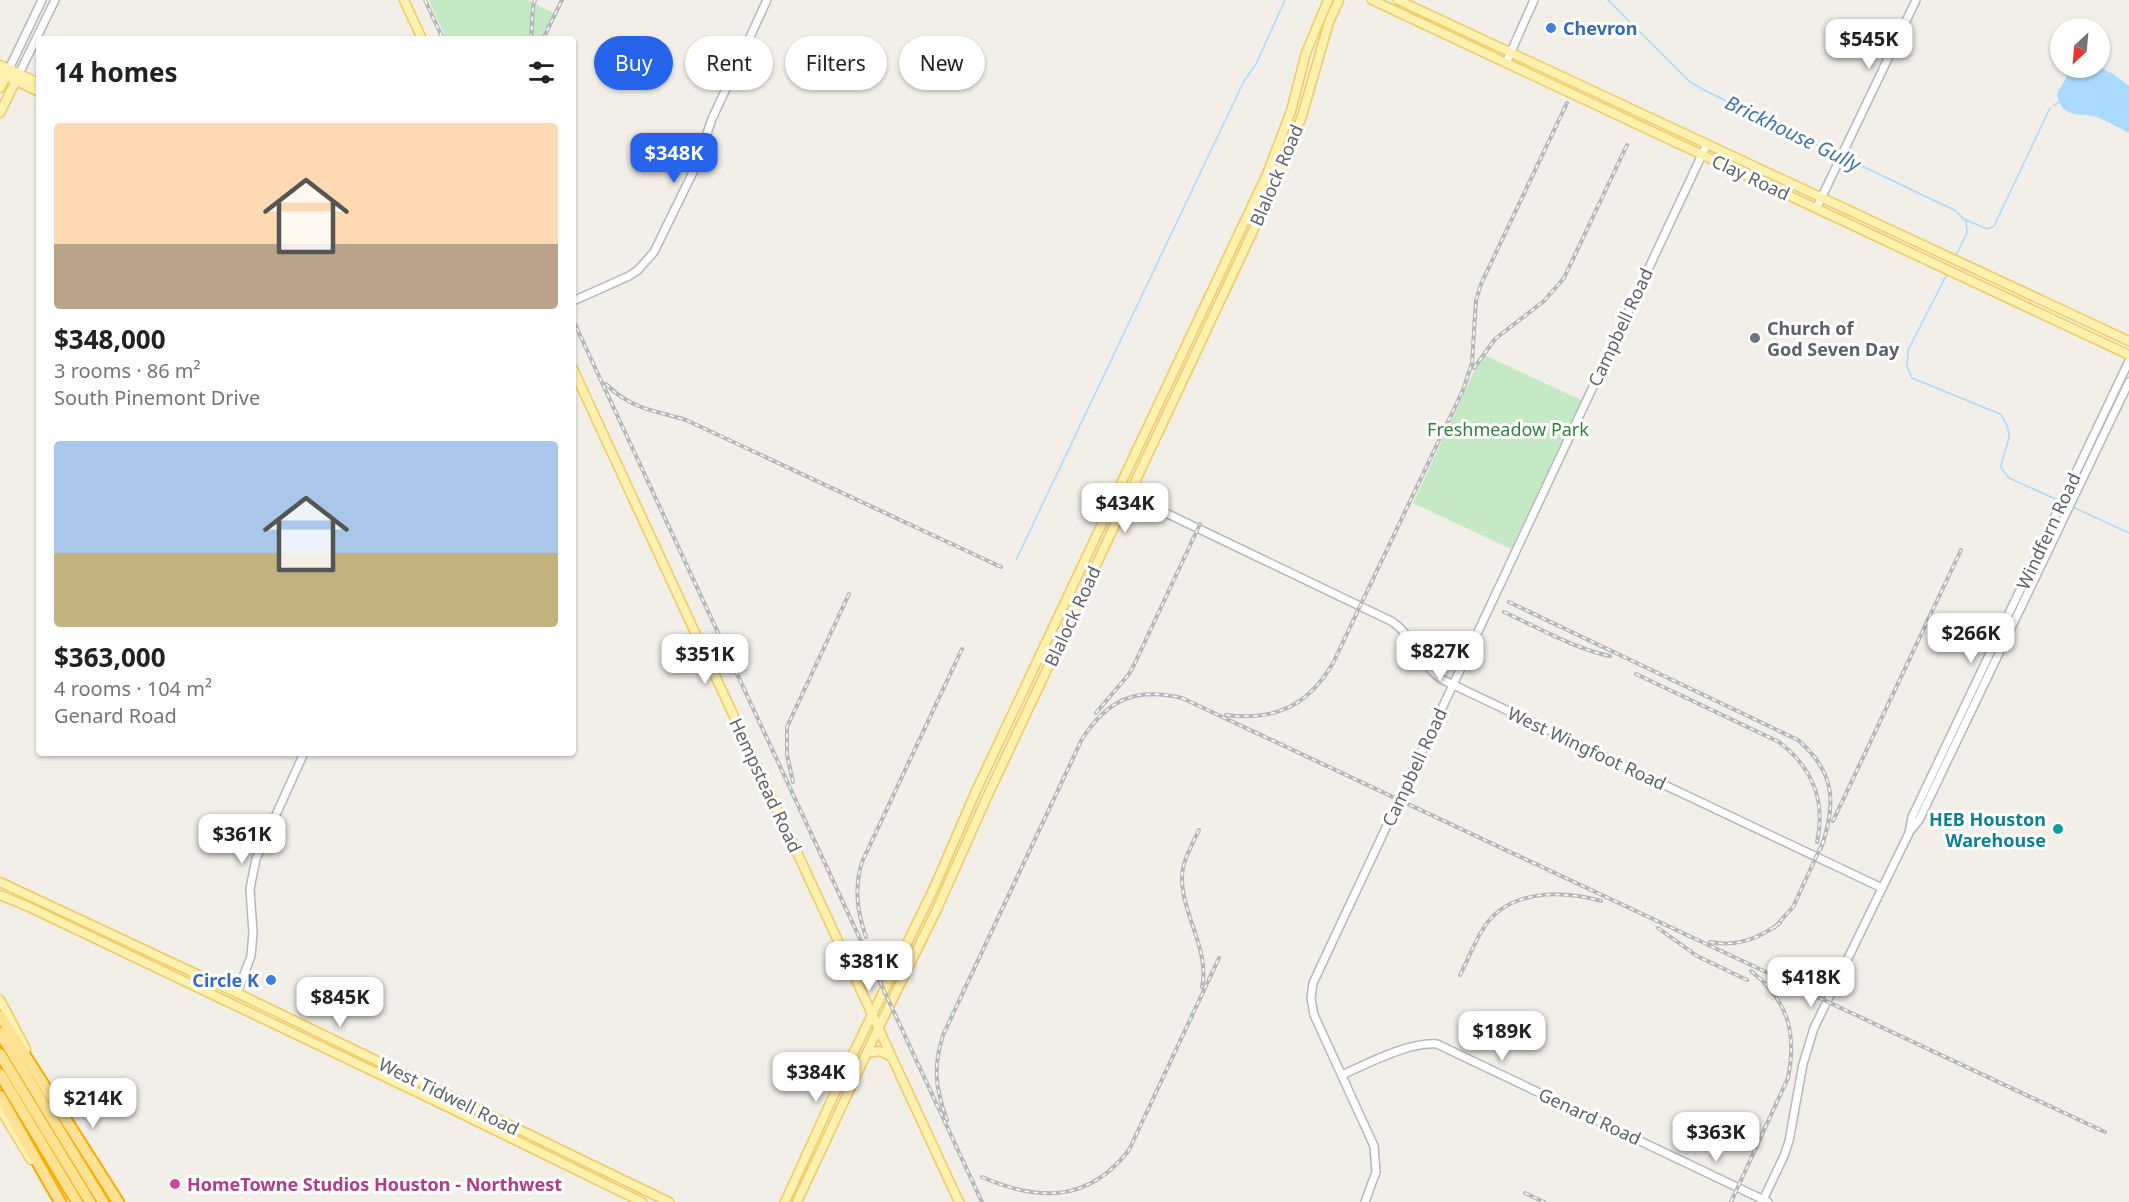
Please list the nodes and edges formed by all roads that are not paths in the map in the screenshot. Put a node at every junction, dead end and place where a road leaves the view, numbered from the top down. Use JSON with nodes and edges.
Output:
{"nodes":[{"id":1,"x":42,"y":0,"type":"edge"},
{"id":2,"x":55,"y":0,"type":"edge"},
{"id":3,"x":404,"y":0,"type":"edge"},
{"id":4,"x":767,"y":0,"type":"edge"},
{"id":5,"x":1328,"y":0,"type":"edge"},
{"id":6,"x":1339,"y":0,"type":"edge"},
{"id":7,"x":1372,"y":0,"type":"edge"},
{"id":8,"x":1534,"y":0,"type":"edge"},
{"id":9,"x":1916,"y":0,"type":"edge"},
{"id":10,"x":1400,"y":1,"type":"edge"},
{"id":11,"x":1396,"y":12,"type":"junction"},
{"id":12,"x":1446,"y":22,"type":"junction"},
{"id":13,"x":1317,"y":27,"type":"junction"},
{"id":14,"x":1441,"y":32,"type":"junction"},
{"id":15,"x":37,"y":36,"type":"edge"},
{"id":16,"x":421,"y":36,"type":"edge"},
{"id":17,"x":36,"y":38,"type":"edge"},
{"id":18,"x":1321,"y":47,"type":"junction"},
{"id":19,"x":1510,"y":52,"type":"junction"},
{"id":20,"x":1306,"y":53,"type":"junction"},
{"id":21,"x":1506,"y":63,"type":"junction"},
{"id":22,"x":0,"y":65,"type":"edge"},
{"id":23,"x":5,"y":73,"type":"edge"},
{"id":24,"x":17,"y":77,"type":"junction"},
{"id":25,"x":1311,"y":81,"type":"junction"},
{"id":26,"x":36,"y":82,"type":"edge"},
{"id":27,"x":0,"y":88,"type":"edge"},
{"id":28,"x":36,"y":90,"type":"edge"},
{"id":29,"x":1291,"y":111,"type":"junction"},
{"id":30,"x":0,"y":113,"type":"edge"},
{"id":31,"x":1302,"y":116,"type":"junction"},
{"id":32,"x":1654,"y":120,"type":"junction"},
{"id":33,"x":1646,"y":129,"type":"junction"},
{"id":34,"x":1707,"y":144,"type":"junction"},
{"id":35,"x":1702,"y":154,"type":"junction"},
{"id":36,"x":1267,"y":174,"type":"junction"},
{"id":37,"x":1277,"y":180,"type":"junction"},
{"id":38,"x":1822,"y":197,"type":"junction"},
{"id":39,"x":1817,"y":207,"type":"junction"},
{"id":40,"x":1239,"y":234,"type":"junction"},
{"id":41,"x":1249,"y":239,"type":"junction"},
{"id":42,"x":576,"y":300,"type":"edge"},
{"id":43,"x":1208,"y":300,"type":"junction"},
{"id":44,"x":2049,"y":304,"type":"junction"},
{"id":45,"x":1218,"y":305,"type":"junction"},
{"id":46,"x":2044,"y":314,"type":"junction"},
{"id":47,"x":2129,"y":341,"type":"edge"},
{"id":48,"x":2129,"y":356,"type":"edge"},
{"id":49,"x":2129,"y":361,"type":"edge"},
{"id":50,"x":1177,"y":364,"type":"junction"},
{"id":51,"x":1188,"y":369,"type":"junction"},
{"id":52,"x":576,"y":375,"type":"edge"},
{"id":53,"x":2129,"y":382,"type":"edge"},
{"id":54,"x":1147,"y":428,"type":"junction"},
{"id":55,"x":1158,"y":434,"type":"junction"},
{"id":56,"x":2094,"y":435,"type":"junction"},
{"id":57,"x":2101,"y":439,"type":"junction"},
{"id":58,"x":1118,"y":490,"type":"junction"},
{"id":59,"x":2066,"y":492,"type":"junction"},
{"id":60,"x":1128,"y":495,"type":"junction"},
{"id":61,"x":2074,"y":497,"type":"junction"},
{"id":62,"x":1075,"y":581,"type":"junction"},
{"id":63,"x":1086,"y":586,"type":"junction"},
{"id":64,"x":1453,"y":685,"type":"junction"},
{"id":65,"x":303,"y":756,"type":"edge"},
{"id":66,"x":976,"y":791,"type":"junction"},
{"id":67,"x":987,"y":796,"type":"junction"},
{"id":68,"x":1909,"y":833,"type":"junction"},
{"id":69,"x":942,"y":869,"type":"junction"},
{"id":70,"x":952,"y":874,"type":"junction"},
{"id":71,"x":0,"y":882,"type":"edge"},
{"id":72,"x":1882,"y":888,"type":"junction"},
{"id":73,"x":0,"y":895,"type":"edge"},
{"id":74,"x":83,"y":920,"type":"junction"},
{"id":75,"x":77,"y":930,"type":"junction"},
{"id":76,"x":906,"y":944,"type":"junction"},
{"id":77,"x":918,"y":950,"type":"junction"},
{"id":78,"x":160,"y":957,"type":"junction"},
{"id":79,"x":155,"y":967,"type":"junction"},
{"id":80,"x":860,"y":990,"type":"junction"},
{"id":81,"x":237,"y":993,"type":"junction"},
{"id":82,"x":882,"y":995,"type":"junction"},
{"id":83,"x":0,"y":1000,"type":"edge"},
{"id":84,"x":0,"y":1016,"type":"edge"},
{"id":85,"x":872,"y":1016,"type":"junction"},
{"id":86,"x":878,"y":1029,"type":"junction"},
{"id":87,"x":0,"y":1033,"type":"edge"},
{"id":88,"x":867,"y":1053,"type":"junction"},
{"id":89,"x":0,"y":1054,"type":"edge"},
{"id":90,"x":890,"y":1056,"type":"junction"},
{"id":91,"x":381,"y":1062,"type":"junction"},
{"id":92,"x":376,"y":1072,"type":"junction"},
{"id":93,"x":0,"y":1074,"type":"edge"},
{"id":94,"x":1342,"y":1075,"type":"junction"},
{"id":95,"x":0,"y":1096,"type":"edge"},
{"id":96,"x":0,"y":1109,"type":"edge"},
{"id":97,"x":498,"y":1119,"type":"junction"},
{"id":98,"x":492,"y":1129,"type":"junction"},
{"id":99,"x":562,"y":1151,"type":"junction"},
{"id":100,"x":557,"y":1161,"type":"junction"},
{"id":101,"x":625,"y":1181,"type":"junction"},
{"id":102,"x":622,"y":1192,"type":"junction"},
{"id":103,"x":1764,"y":1201,"type":"edge"},
{"id":104,"x":58,"y":1202,"type":"edge"},
{"id":105,"x":77,"y":1202,"type":"edge"},
{"id":106,"x":90,"y":1202,"type":"edge"},
{"id":107,"x":103,"y":1202,"type":"edge"},
{"id":108,"x":119,"y":1202,"type":"edge"},
{"id":109,"x":642,"y":1202,"type":"edge"},
{"id":110,"x":669,"y":1202,"type":"edge"},
{"id":111,"x":785,"y":1202,"type":"edge"},
{"id":112,"x":797,"y":1202,"type":"edge"},
{"id":113,"x":959,"y":1202,"type":"edge"},
{"id":114,"x":1365,"y":1202,"type":"edge"}],
"edges":[{"from":1,"to":23,"type":"street"},
{"from":2,"to":15,"type":"street"},
{"from":3,"to":16,"type":"main road"},
{"from":4,"to":42,"type":"street"},
{"from":5,"to":13,"type":"main road","name":"Blalock Road"},
{"from":6,"to":18,"type":"main road","name":"Blalock Road"},
{"from":7,"to":11,"type":"main road","name":"Clay Road"},
{"from":8,"to":19,"type":"street"},
{"from":9,"to":38,"type":"street"},
{"from":10,"to":11,"type":"main road"},
{"from":10,"to":12,"type":"main road","name":"Clay Road"},
{"from":11,"to":14,"type":"main road","name":"Clay Road"},
{"from":12,"to":14,"type":"main road"},
{"from":12,"to":19,"type":"main road","name":"Clay Road"},
{"from":13,"to":18,"type":"main road"},
{"from":13,"to":20,"type":"main road","name":"Blalock Road"},
{"from":14,"to":21,"type":"main road","name":"Clay Road"},
{"from":17,"to":24,"type":"street"},
{"from":18,"to":25,"type":"main road","name":"Blalock Road"},
{"from":19,"to":21,"type":"street"},
{"from":19,"to":32,"type":"main road","name":"Clay Road"},
{"from":20,"to":25,"type":"main road"},
{"from":20,"to":29,"type":"main road","name":"Blalock Road"},
{"from":21,"to":33,"type":"main road","name":"Clay Road"},
{"from":22,"to":23,"type":"main road"},
{"from":23,"to":24,"type":"main road"},
{"from":23,"to":27,"type":"main road"},
{"from":24,"to":26,"type":"main road"},
{"from":24,"to":28,"type":"main road"},
{"from":24,"to":30,"type":"main road"},
{"from":25,"to":31,"type":"main road","name":"Blalock Road"},
{"from":29,"to":31,"type":"main road"},
{"from":29,"to":36,"type":"main road","name":"Blalock Road"},
{"from":31,"to":37,"type":"main road","name":"Blalock Road"},
{"from":32,"to":33,"type":"main road"},
{"from":32,"to":34,"type":"main road","name":"Clay Road"},
{"from":33,"to":35,"type":"main road","name":"Clay Road"},
{"from":34,"to":35,"type":"street","name":"Campbell Road"},
{"from":34,"to":38,"type":"main road","name":"Clay Road"},
{"from":35,"to":39,"type":"main road","name":"Clay Road"},
{"from":35,"to":64,"type":"street","name":"Campbell Road"},
{"from":36,"to":37,"type":"main road"},
{"from":36,"to":40,"type":"main road","name":"Blalock Road"},
{"from":37,"to":41,"type":"main road","name":"Blalock Road"},
{"from":38,"to":39,"type":"street"},
{"from":38,"to":44,"type":"main road","name":"Clay Road"},
{"from":39,"to":46,"type":"main road","name":"Clay Road"},
{"from":40,"to":41,"type":"main road"},
{"from":40,"to":43,"type":"main road","name":"Blalock Road"},
{"from":41,"to":45,"type":"main road","name":"Blalock Road"},
{"from":43,"to":45,"type":"main road"},
{"from":43,"to":50,"type":"main road","name":"Blalock Road"},
{"from":44,"to":46,"type":"main road"},
{"from":44,"to":47,"type":"main road","name":"Clay Road"},
{"from":45,"to":51,"type":"main road","name":"Blalock Road"},
{"from":46,"to":48,"type":"main road","name":"Clay Road"},
{"from":49,"to":56,"type":"street","name":"Windfern Road"},
{"from":50,"to":51,"type":"main road"},
{"from":50,"to":54,"type":"main road","name":"Blalock Road"},
{"from":51,"to":55,"type":"main road","name":"Blalock Road"},
{"from":52,"to":80,"type":"main road","name":"Hempstead Road"},
{"from":53,"to":57,"type":"street","name":"Windfern Road"},
{"from":54,"to":55,"type":"main road"},
{"from":54,"to":58,"type":"main road","name":"Blalock Road"},
{"from":55,"to":60,"type":"main road","name":"Blalock Road"},
{"from":56,"to":57,"type":"street"},
{"from":56,"to":59,"type":"street","name":"Windfern Road"},
{"from":57,"to":61,"type":"street","name":"Windfern Road"},
{"from":58,"to":60,"type":"street","name":"West Wingfoot Road"},
{"from":58,"to":62,"type":"main road","name":"Blalock Road"},
{"from":59,"to":61,"type":"street"},
{"from":59,"to":68,"type":"street","name":"Windfern Road"},
{"from":60,"to":63,"type":"main road","name":"Blalock Road"},
{"from":60,"to":64,"type":"street","name":"West Wingfoot Road"},
{"from":61,"to":68,"type":"street","name":"Windfern Road"},
{"from":62,"to":63,"type":"main road"},
{"from":62,"to":66,"type":"main road","name":"Blalock Road"},
{"from":63,"to":67,"type":"main road","name":"Blalock Road"},
{"from":64,"to":72,"type":"street","name":"West Wingfoot Road"},
{"from":64,"to":94,"type":"street","name":"Campbell Road"},
{"from":65,"to":81,"type":"street"},
{"from":66,"to":67,"type":"main road"},
{"from":66,"to":69,"type":"main road","name":"Blalock Road"},
{"from":67,"to":70,"type":"main road","name":"Blalock Road"},
{"from":68,"to":72,"type":"street","name":"Windfern Road"},
{"from":69,"to":70,"type":"main road"},
{"from":69,"to":76,"type":"main road","name":"Blalock Road"},
{"from":70,"to":77,"type":"main road","name":"Blalock Road"},
{"from":71,"to":74,"type":"main road","name":"West Tidwell Road"},
{"from":72,"to":103,"type":"street","name":"Windfern Road"},
{"from":73,"to":75,"type":"main road","name":"West Tidwell Road"},
{"from":74,"to":75,"type":"main road"},
{"from":74,"to":78,"type":"main road","name":"West Tidwell Road"},
{"from":75,"to":79,"type":"main road","name":"West Tidwell Road"},
{"from":76,"to":77,"type":"main road"},
{"from":76,"to":82,"type":"main road","name":"Blalock Road"},
{"from":77,"to":86,"type":"main road","name":"Blalock Road"},
{"from":78,"to":79,"type":"main road"},
{"from":78,"to":81,"type":"main road","name":"West Tidwell Road"},
{"from":79,"to":92,"type":"main road","name":"West Tidwell Road"},
{"from":80,"to":82,"type":"main road"},
{"from":80,"to":85,"type":"main road","name":"Hempstead Road"},
{"from":81,"to":91,"type":"main road","name":"West Tidwell Road"},
{"from":82,"to":85,"type":"main road","name":"Blalock Road"},
{"from":83,"to":108,"type":"main road"},
{"from":84,"to":108,"type":"highway"},
{"from":85,"to":86,"type":"main road","name":"Hempstead Road"},
{"from":85,"to":111,"type":"main road","name":"Blalock Road"},
{"from":86,"to":88,"type":"main road","name":"Blalock Road"},
{"from":86,"to":90,"type":"main road","name":"Hempstead Road"},
{"from":87,"to":107,"type":"highway"},
{"from":88,"to":90,"type":"main road"},
{"from":88,"to":112,"type":"main road","name":"Blalock Road"},
{"from":89,"to":106,"type":"highway"},
{"from":90,"to":113,"type":"main road","name":"Hempstead Road"},
{"from":91,"to":92,"type":"main road"},
{"from":91,"to":97,"type":"main road","name":"West Tidwell Road"},
{"from":92,"to":98,"type":"main road","name":"West Tidwell Road"},
{"from":93,"to":105,"type":"highway"},
{"from":94,"to":103,"type":"street","name":"Genard Road"},
{"from":94,"to":114,"type":"street","name":"Campbell Road"},
{"from":95,"to":104,"type":"highway"},
{"from":96,"to":104,"type":"main road"},
{"from":97,"to":98,"type":"main road"},
{"from":97,"to":99,"type":"main road","name":"West Tidwell Road"},
{"from":98,"to":100,"type":"main road","name":"West Tidwell Road"},
{"from":99,"to":100,"type":"main road"},
{"from":99,"to":101,"type":"main road","name":"West Tidwell Road"},
{"from":100,"to":102,"type":"main road","name":"West Tidwell Road"},
{"from":101,"to":102,"type":"main road"},
{"from":101,"to":110,"type":"main road","name":"West Tidwell Road"},
{"from":102,"to":109,"type":"main road","name":"West Tidwell Road"}]}
